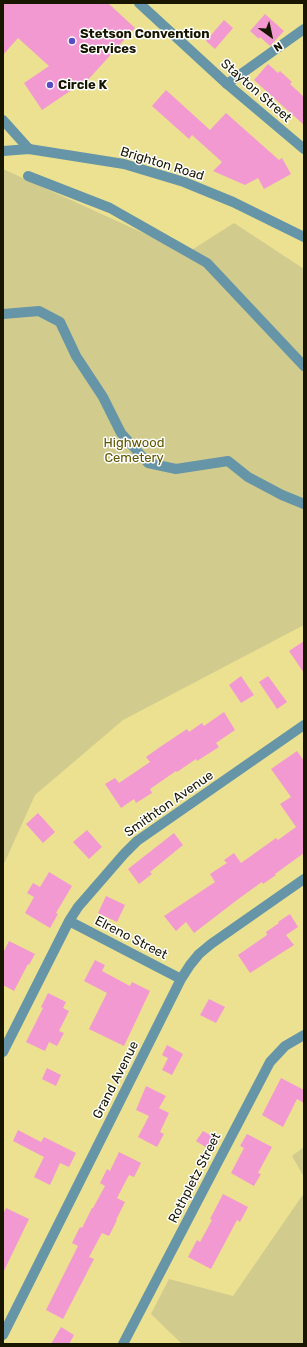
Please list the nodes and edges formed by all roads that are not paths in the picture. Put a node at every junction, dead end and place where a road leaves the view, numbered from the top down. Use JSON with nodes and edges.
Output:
{"nodes":[{"id":1,"x":139,"y":3,"type":"edge"},
{"id":2,"x":304,"y":30,"type":"edge"},
{"id":3,"x":228,"y":84,"type":"junction"},
{"id":4,"x":3,"y":120,"type":"edge"},
{"id":5,"x":29,"y":149,"type":"junction"},
{"id":6,"x":304,"y":149,"type":"edge"},
{"id":7,"x":3,"y":151,"type":"edge"},
{"id":8,"x":28,"y":176,"type":"dead end"},
{"id":9,"x":304,"y":237,"type":"edge"},
{"id":10,"x":3,"y":314,"type":"edge"},
{"id":11,"x":304,"y":366,"type":"edge"},
{"id":12,"x":304,"y":504,"type":"edge"},
{"id":13,"x":304,"y":725,"type":"edge"},
{"id":14,"x":304,"y":879,"type":"edge"},
{"id":15,"x":69,"y":921,"type":"junction"},
{"id":16,"x":181,"y":979,"type":"junction"},
{"id":17,"x":304,"y":1036,"type":"edge"},
{"id":18,"x":3,"y":1052,"type":"edge"},
{"id":19,"x":3,"y":1335,"type":"edge"},
{"id":20,"x":124,"y":1344,"type":"edge"}],
"edges":[{"from":1,"to":3,"type":"street","name":"Stayton Street"},
{"from":2,"to":3,"type":"street"},
{"from":3,"to":6,"type":"street","name":"Stayton Street"},
{"from":4,"to":5,"type":"street"},
{"from":5,"to":7,"type":"street","name":"Brighton Road"},
{"from":5,"to":9,"type":"street","name":"Brighton Road"},
{"from":8,"to":11,"type":"street"},
{"from":10,"to":12,"type":"street"},
{"from":13,"to":15,"type":"street","name":"Smithton Avenue"},
{"from":14,"to":16,"type":"street","name":"Grand Avenue"},
{"from":15,"to":16,"type":"street","name":"Elreno Street"},
{"from":15,"to":18,"type":"street","name":"Smithton Avenue"},
{"from":16,"to":19,"type":"street","name":"Grand Avenue"},
{"from":17,"to":20,"type":"street","name":"Rothpletz Street"}]}
